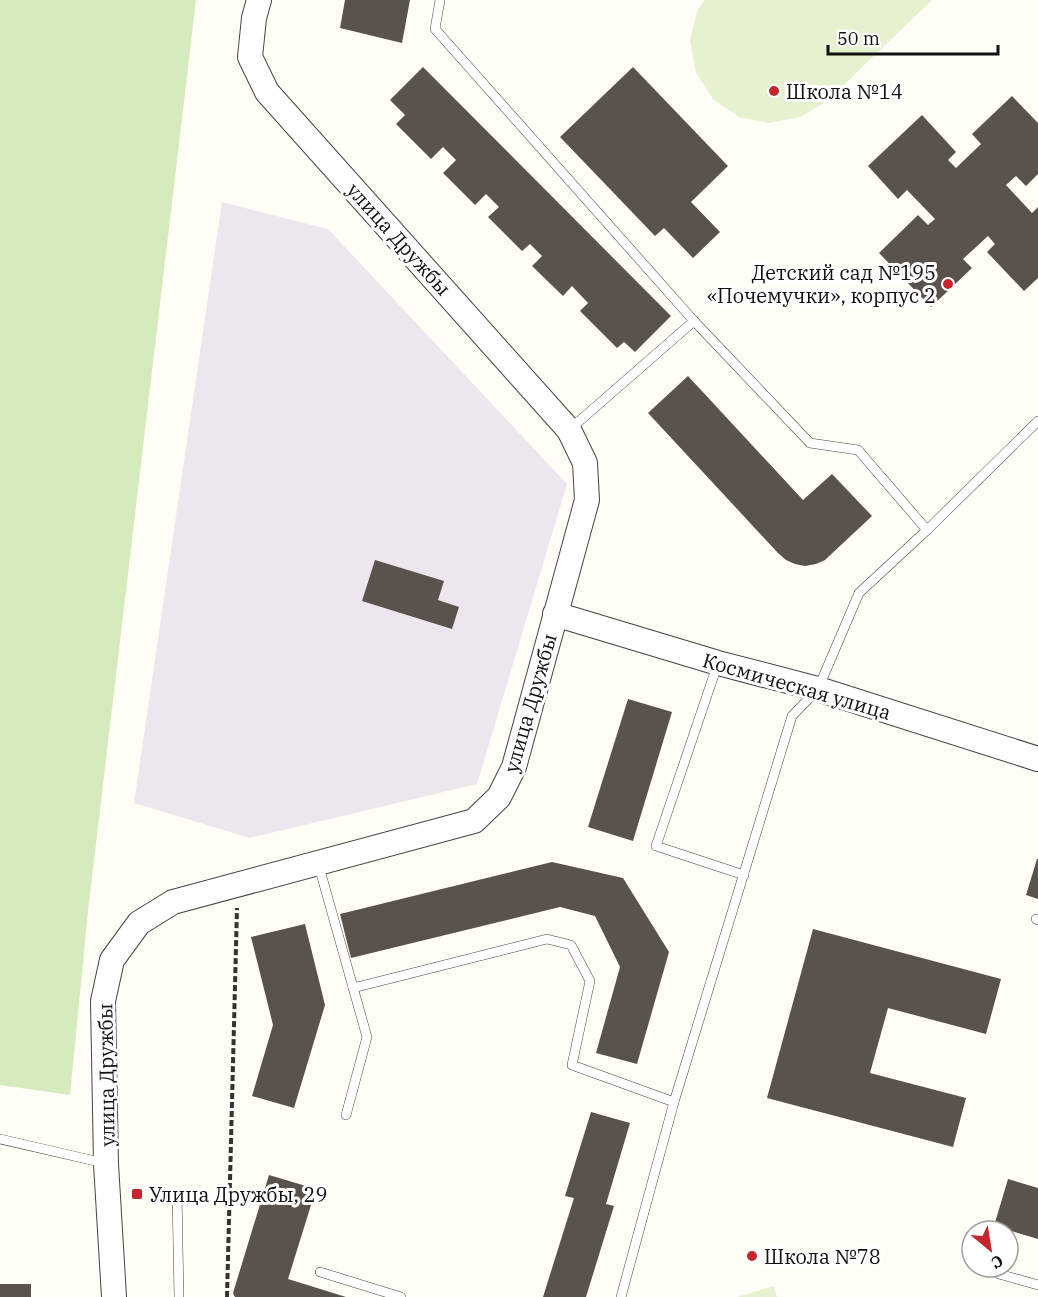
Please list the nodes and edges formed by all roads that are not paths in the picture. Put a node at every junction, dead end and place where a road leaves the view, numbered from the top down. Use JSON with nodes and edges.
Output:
{"nodes":[{"id":1,"x":259,"y":0,"type":"edge"},
{"id":2,"x":440,"y":0,"type":"edge"},
{"id":3,"x":694,"y":321,"type":"junction"},
{"id":4,"x":1038,"y":422,"type":"edge"},
{"id":5,"x":569,"y":430,"type":"junction"},
{"id":6,"x":927,"y":530,"type":"junction"},
{"id":7,"x":555,"y":614,"type":"junction"},
{"id":8,"x":718,"y":663,"type":"junction"},
{"id":9,"x":819,"y":689,"type":"junction"},
{"id":10,"x":1038,"y":759,"type":"edge"},
{"id":11,"x":318,"y":862,"type":"junction"},
{"id":12,"x":744,"y":875,"type":"junction"},
{"id":13,"x":354,"y":988,"type":"junction"},
{"id":14,"x":674,"y":1102,"type":"junction"},
{"id":15,"x":346,"y":1115,"type":"dead end"},
{"id":16,"x":0,"y":1139,"type":"edge"},
{"id":17,"x":106,"y":1164,"type":"junction"},
{"id":18,"x":177,"y":1193,"type":"dead end"},
{"id":19,"x":320,"y":1272,"type":"dead end"},
{"id":20,"x":1017,"y":1279,"type":"edge"},
{"id":21,"x":1038,"y":1285,"type":"edge"},
{"id":22,"x":114,"y":1297,"type":"edge"},
{"id":23,"x":179,"y":1297,"type":"edge"},
{"id":24,"x":401,"y":1297,"type":"edge"},
{"id":25,"x":621,"y":1297,"type":"edge"}],
"edges":[{"from":1,"to":5,"type":"street","name":"улица Дружбы"},
{"from":2,"to":3,"type":"lane"},
{"from":3,"to":5,"type":"lane"},
{"from":3,"to":6,"type":"lane"},
{"from":4,"to":6,"type":"lane"},
{"from":5,"to":7,"type":"street","name":"улица Дружбы"},
{"from":6,"to":9,"type":"lane"},
{"from":7,"to":8,"type":"street","name":"Космическая улица"},
{"from":7,"to":11,"type":"street","name":"улица Дружбы"},
{"from":8,"to":9,"type":"street","name":"Космическая улица"},
{"from":8,"to":12,"type":"lane"},
{"from":9,"to":10,"type":"street","name":"Космическая улица"},
{"from":9,"to":12,"type":"lane"},
{"from":11,"to":13,"type":"lane"},
{"from":11,"to":17,"type":"street","name":"улица Дружбы"},
{"from":12,"to":14,"type":"lane"},
{"from":13,"to":14,"type":"lane"},
{"from":13,"to":15,"type":"lane"},
{"from":14,"to":25,"type":"lane"},
{"from":16,"to":17,"type":"lane"},
{"from":17,"to":22,"type":"street","name":"улица Дружбы"},
{"from":18,"to":23,"type":"lane"},
{"from":19,"to":24,"type":"lane"},
{"from":20,"to":21,"type":"lane"}]}
